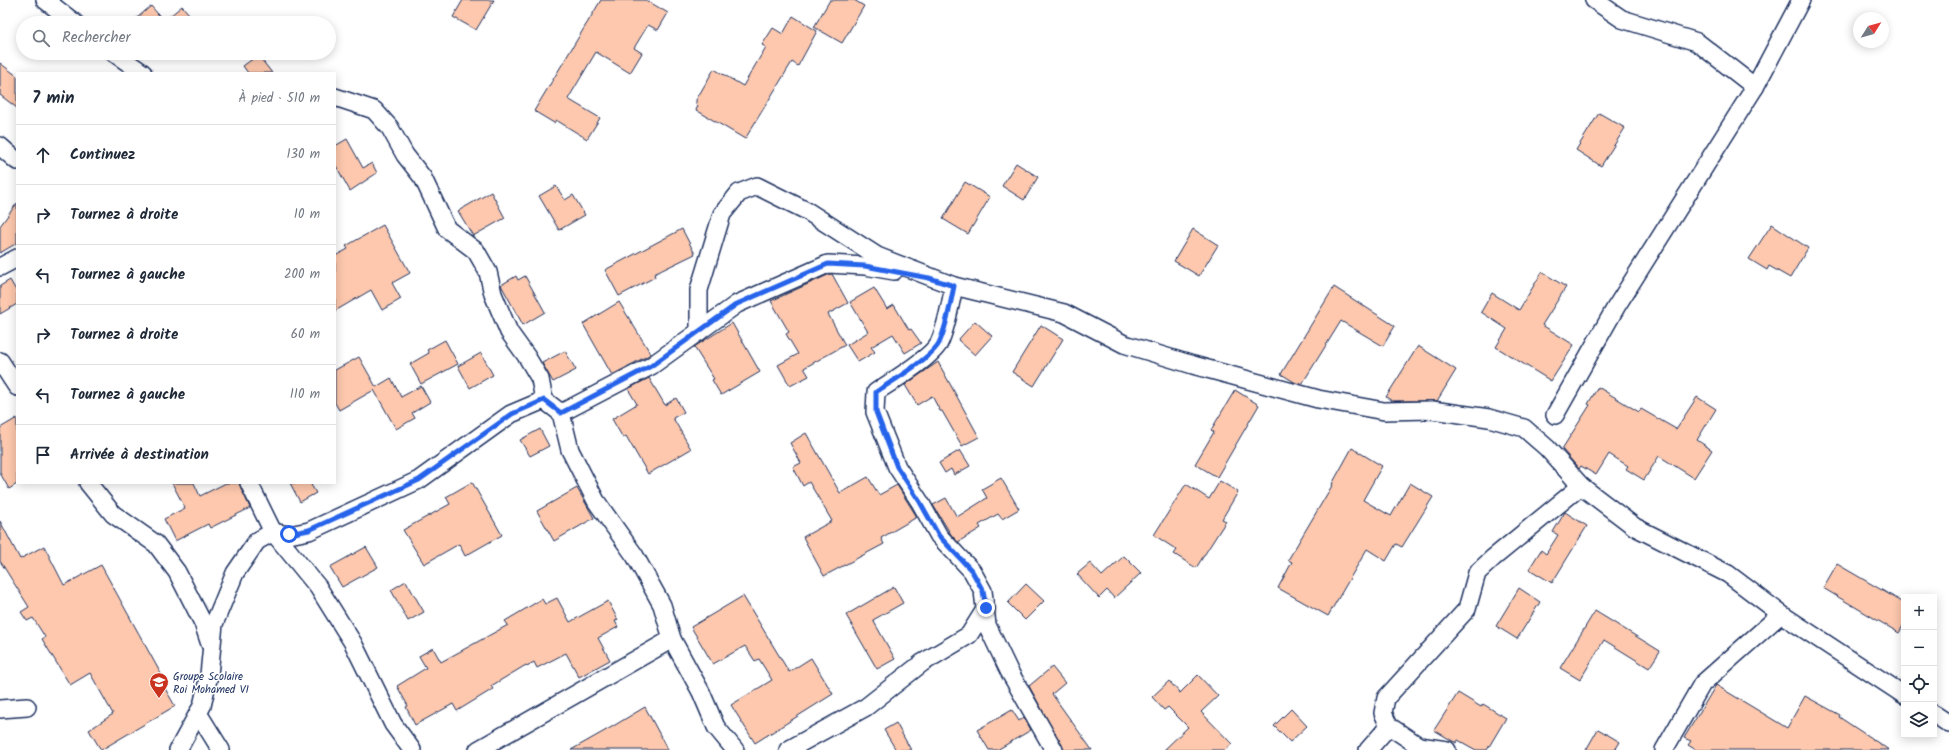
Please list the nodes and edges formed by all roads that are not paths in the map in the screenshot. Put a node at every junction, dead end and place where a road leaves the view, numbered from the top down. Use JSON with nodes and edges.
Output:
{"nodes":[{"id":1,"x":45,"y":0,"type":"edge"},
{"id":2,"x":1594,"y":0,"type":"edge"},
{"id":3,"x":1801,"y":0,"type":"edge"},
{"id":4,"x":66,"y":16,"type":"edge"},
{"id":5,"x":124,"y":60,"type":"edge"},
{"id":6,"x":142,"y":72,"type":"edge"},
{"id":7,"x":1755,"y":87,"type":"junction"},
{"id":8,"x":336,"y":97,"type":"edge"},
{"id":9,"x":0,"y":146,"type":"edge"},
{"id":10,"x":16,"y":160,"type":"edge"},
{"id":11,"x":16,"y":259,"type":"edge"},
{"id":12,"x":0,"y":267,"type":"edge"},
{"id":13,"x":929,"y":278,"type":"junction"},
{"id":14,"x":954,"y":286,"type":"junction"},
{"id":15,"x":699,"y":332,"type":"junction"},
{"id":16,"x":0,"y":361,"type":"edge"},
{"id":17,"x":16,"y":385,"type":"edge"},
{"id":18,"x":544,"y":400,"type":"junction"},
{"id":19,"x":561,"y":413,"type":"junction"},
{"id":20,"x":1555,"y":414,"type":"dead end"},
{"id":21,"x":89,"y":484,"type":"edge"},
{"id":22,"x":249,"y":484,"type":"edge"},
{"id":23,"x":1581,"y":486,"type":"junction"},
{"id":24,"x":273,"y":532,"type":"junction"},
{"id":25,"x":986,"y":608,"type":"junction"},
{"id":26,"x":1781,"y":614,"type":"junction"},
{"id":27,"x":672,"y":639,"type":"junction"},
{"id":28,"x":212,"y":648,"type":"junction"},
{"id":29,"x":1901,"y":693,"type":"edge"},
{"id":30,"x":27,"y":707,"type":"dead end"},
{"id":31,"x":0,"y":709,"type":"edge"},
{"id":32,"x":198,"y":713,"type":"junction"},
{"id":33,"x":1937,"y":716,"type":"edge"},
{"id":34,"x":1949,"y":724,"type":"edge"},
{"id":35,"x":1389,"y":726,"type":"junction"},
{"id":36,"x":1670,"y":748,"type":"edge"},
{"id":37,"x":178,"y":750,"type":"edge"},
{"id":38,"x":221,"y":750,"type":"edge"},
{"id":39,"x":412,"y":750,"type":"edge"},
{"id":40,"x":478,"y":750,"type":"edge"},
{"id":41,"x":735,"y":750,"type":"edge"},
{"id":42,"x":788,"y":750,"type":"edge"},
{"id":43,"x":1054,"y":750,"type":"edge"},
{"id":44,"x":1368,"y":750,"type":"edge"},
{"id":45,"x":1447,"y":750,"type":"edge"}],
"edges":[{"from":1,"to":4,"type":"street"},
{"from":2,"to":7,"type":"street"},
{"from":3,"to":7,"type":"street"},
{"from":5,"to":6,"type":"street"},
{"from":7,"to":20,"type":"street"},
{"from":8,"to":18,"type":"street"},
{"from":9,"to":10,"type":"street"},
{"from":11,"to":12,"type":"street"},
{"from":13,"to":14,"type":"street"},
{"from":13,"to":15,"type":"street"},
{"from":13,"to":15,"type":"street"},
{"from":14,"to":23,"type":"street"},
{"from":14,"to":25,"type":"street"},
{"from":15,"to":19,"type":"street"},
{"from":16,"to":17,"type":"street"},
{"from":18,"to":19,"type":"street"},
{"from":18,"to":24,"type":"street"},
{"from":19,"to":27,"type":"street"},
{"from":21,"to":28,"type":"street"},
{"from":22,"to":24,"type":"street"},
{"from":23,"to":26,"type":"street"},
{"from":23,"to":35,"type":"street"},
{"from":24,"to":28,"type":"street"},
{"from":24,"to":39,"type":"street"},
{"from":25,"to":42,"type":"street"},
{"from":25,"to":43,"type":"street"},
{"from":26,"to":29,"type":"street"},
{"from":26,"to":36,"type":"street"},
{"from":27,"to":40,"type":"street"},
{"from":27,"to":41,"type":"street"},
{"from":28,"to":32,"type":"street"},
{"from":30,"to":31,"type":"street"},
{"from":32,"to":37,"type":"street"},
{"from":32,"to":38,"type":"street"},
{"from":33,"to":34,"type":"street"},
{"from":35,"to":44,"type":"street"},
{"from":35,"to":45,"type":"street"}]}
